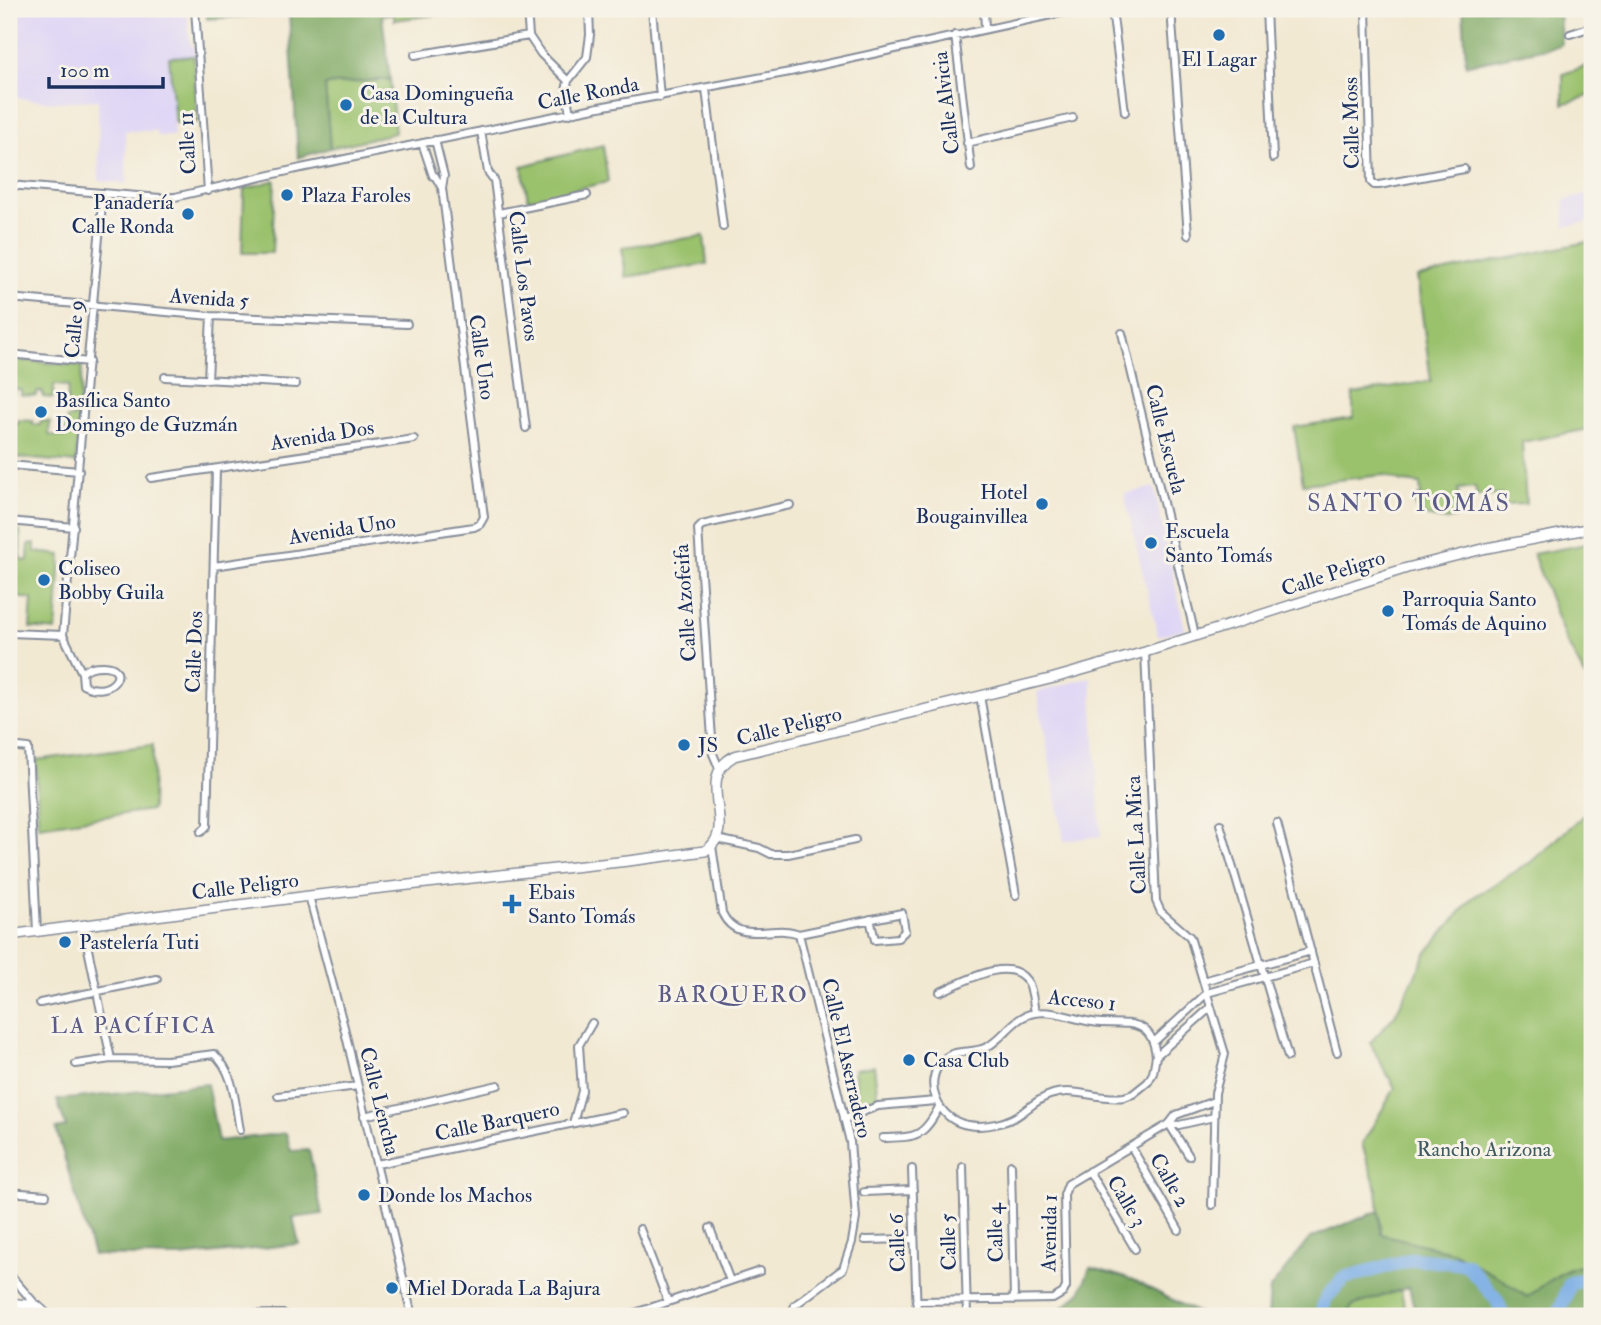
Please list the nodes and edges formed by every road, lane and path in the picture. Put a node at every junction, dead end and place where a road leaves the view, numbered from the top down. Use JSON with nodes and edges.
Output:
{"nodes":[{"id":1,"x":195,"y":9,"type":"edge"},
{"id":2,"x":527,"y":9,"type":"edge"},
{"id":3,"x":589,"y":9,"type":"edge"},
{"id":4,"x":652,"y":9,"type":"edge"},
{"id":5,"x":984,"y":9,"type":"edge"},
{"id":6,"x":1079,"y":9,"type":"edge"},
{"id":7,"x":1112,"y":9,"type":"edge"},
{"id":8,"x":1171,"y":9,"type":"edge"},
{"id":9,"x":1266,"y":9,"type":"edge"},
{"id":10,"x":1366,"y":9,"type":"edge"},
{"id":11,"x":1057,"y":11,"type":"edge"},
{"id":12,"x":1592,"y":27,"type":"edge"},
{"id":13,"x":985,"y":28,"type":"junction"},
{"id":14,"x":1570,"y":34,"type":"dead end"},
{"id":15,"x":955,"y":35,"type":"junction"},
{"id":16,"x":529,"y":36,"type":"junction"},
{"id":17,"x":415,"y":55,"type":"dead end"},
{"id":18,"x":568,"y":80,"type":"junction"},
{"id":19,"x":706,"y":89,"type":"junction"},
{"id":20,"x":660,"y":97,"type":"junction"},
{"id":21,"x":1125,"y":112,"type":"dead end"},
{"id":22,"x":570,"y":114,"type":"junction"},
{"id":23,"x":1073,"y":118,"type":"dead end"},
{"id":24,"x":481,"y":131,"type":"junction"},
{"id":25,"x":435,"y":140,"type":"junction"},
{"id":26,"x":422,"y":143,"type":"junction"},
{"id":27,"x":967,"y":143,"type":"junction"},
{"id":28,"x":1273,"y":158,"type":"dead end"},
{"id":29,"x":971,"y":168,"type":"dead end"},
{"id":30,"x":1464,"y":169,"type":"dead end"},
{"id":31,"x":9,"y":186,"type":"edge"},
{"id":32,"x":442,"y":188,"type":"junction"},
{"id":33,"x":208,"y":191,"type":"junction"},
{"id":34,"x":103,"y":193,"type":"junction"},
{"id":35,"x":587,"y":195,"type":"dead end"},
{"id":36,"x":499,"y":213,"type":"junction"},
{"id":37,"x":723,"y":227,"type":"dead end"},
{"id":38,"x":1188,"y":235,"type":"dead end"},
{"id":39,"x":9,"y":298,"type":"edge"},
{"id":40,"x":93,"y":306,"type":"junction"},
{"id":41,"x":211,"y":316,"type":"junction"},
{"id":42,"x":407,"y":324,"type":"dead end"},
{"id":43,"x":1122,"y":332,"type":"dead end"},
{"id":44,"x":9,"y":354,"type":"edge"},
{"id":45,"x":89,"y":362,"type":"junction"},
{"id":46,"x":165,"y":377,"type":"dead end"},
{"id":47,"x":208,"y":380,"type":"junction"},
{"id":48,"x":296,"y":384,"type":"dead end"},
{"id":49,"x":526,"y":428,"type":"dead end"},
{"id":50,"x":414,"y":439,"type":"dead end"},
{"id":51,"x":9,"y":465,"type":"edge"},
{"id":52,"x":216,"y":470,"type":"junction"},
{"id":53,"x":79,"y":471,"type":"junction"},
{"id":54,"x":151,"y":478,"type":"dead end"},
{"id":55,"x":790,"y":505,"type":"dead end"},
{"id":56,"x":9,"y":521,"type":"edge"},
{"id":57,"x":74,"y":527,"type":"junction"},
{"id":58,"x":474,"y":527,"type":"joint"},
{"id":59,"x":1592,"y":528,"type":"edge"},
{"id":60,"x":214,"y":566,"type":"junction"},
{"id":61,"x":9,"y":633,"type":"edge"},
{"id":62,"x":63,"y":635,"type":"junction"},
{"id":63,"x":1195,"y":635,"type":"junction"},
{"id":64,"x":1146,"y":652,"type":"junction"},
{"id":65,"x":82,"y":673,"type":"junction"},
{"id":66,"x":980,"y":696,"type":"junction"},
{"id":67,"x":9,"y":746,"type":"edge"},
{"id":68,"x":719,"y":768,"type":"junction"},
{"id":69,"x":1277,"y":823,"type":"dead end"},
{"id":70,"x":1220,"y":824,"type":"dead end"},
{"id":71,"x":201,"y":832,"type":"dead end"},
{"id":72,"x":855,"y":839,"type":"dead end"},
{"id":73,"x":714,"y":843,"type":"junction"},
{"id":74,"x":1016,"y":895,"type":"dead end"},
{"id":75,"x":309,"y":896,"type":"junction"},
{"id":76,"x":870,"y":919,"type":"junction"},
{"id":77,"x":83,"y":925,"type":"junction"},
{"id":78,"x":37,"y":931,"type":"junction"},
{"id":79,"x":799,"y":934,"type":"junction"},
{"id":80,"x":9,"y":935,"type":"edge"},
{"id":81,"x":1311,"y":951,"type":"junction"},
{"id":82,"x":1314,"y":963,"type":"junction"},
{"id":83,"x":1262,"y":964,"type":"junction"},
{"id":84,"x":1265,"y":976,"type":"junction"},
{"id":85,"x":158,"y":979,"type":"dead end"},
{"id":86,"x":1203,"y":981,"type":"junction"},
{"id":87,"x":98,"y":990,"type":"junction"},
{"id":88,"x":940,"y":992,"type":"dead end"},
{"id":89,"x":1207,"y":993,"type":"junction"},
{"id":90,"x":40,"y":1003,"type":"dead end"},
{"id":91,"x":1211,"y":1007,"type":"junction"},
{"id":92,"x":1035,"y":1013,"type":"junction"},
{"id":93,"x":592,"y":1023,"type":"dead end"},
{"id":94,"x":1154,"y":1042,"type":"junction"},
{"id":95,"x":1337,"y":1052,"type":"dead end"},
{"id":96,"x":1156,"y":1056,"type":"junction"},
{"id":97,"x":1288,"y":1057,"type":"dead end"},
{"id":98,"x":111,"y":1059,"type":"junction"},
{"id":99,"x":76,"y":1064,"type":"dead end"},
{"id":100,"x":498,"y":1085,"type":"dead end"},
{"id":101,"x":358,"y":1086,"type":"junction"},
{"id":102,"x":278,"y":1097,"type":"dead end"},
{"id":103,"x":1214,"y":1101,"type":"junction"},
{"id":104,"x":938,"y":1104,"type":"junction"},
{"id":105,"x":623,"y":1113,"type":"dead end"},
{"id":106,"x":364,"y":1116,"type":"junction"},
{"id":107,"x":1214,"y":1117,"type":"junction"},
{"id":108,"x":844,"y":1119,"type":"junction"},
{"id":109,"x":573,"y":1123,"type":"junction"},
{"id":110,"x":1169,"y":1124,"type":"junction"},
{"id":111,"x":240,"y":1130,"type":"dead end"},
{"id":112,"x":883,"y":1138,"type":"dead end"},
{"id":113,"x":1132,"y":1148,"type":"junction"},
{"id":114,"x":1189,"y":1156,"type":"dead end"},
{"id":115,"x":377,"y":1164,"type":"junction"},
{"id":116,"x":1011,"y":1165,"type":"dead end"},
{"id":117,"x":963,"y":1167,"type":"dead end"},
{"id":118,"x":912,"y":1169,"type":"dead end"},
{"id":119,"x":1089,"y":1171,"type":"junction"},
{"id":120,"x":913,"y":1190,"type":"junction"},
{"id":121,"x":9,"y":1192,"type":"edge"},
{"id":122,"x":864,"y":1192,"type":"dead end"},
{"id":123,"x":46,"y":1195,"type":"dead end"},
{"id":124,"x":1212,"y":1205,"type":"dead end"},
{"id":125,"x":710,"y":1228,"type":"dead end"},
{"id":126,"x":640,"y":1229,"type":"dead end"},
{"id":127,"x":1179,"y":1230,"type":"dead end"},
{"id":128,"x":914,"y":1239,"type":"junction"},
{"id":129,"x":864,"y":1240,"type":"dead end"},
{"id":130,"x":1135,"y":1249,"type":"dead end"},
{"id":131,"x":760,"y":1271,"type":"dead end"},
{"id":132,"x":9,"y":1274,"type":"edge"},
{"id":133,"x":730,"y":1282,"type":"junction"},
{"id":134,"x":1014,"y":1300,"type":"junction"},
{"id":135,"x":916,"y":1301,"type":"junction"},
{"id":136,"x":967,"y":1301,"type":"junction"},
{"id":137,"x":668,"y":1302,"type":"junction"},
{"id":138,"x":9,"y":1303,"type":"edge"},
{"id":139,"x":37,"y":1306,"type":"junction"},
{"id":140,"x":48,"y":1316,"type":"edge"},
{"id":141,"x":94,"y":1316,"type":"edge"},
{"id":142,"x":287,"y":1316,"type":"edge"},
{"id":143,"x":412,"y":1316,"type":"edge"},
{"id":144,"x":626,"y":1316,"type":"edge"},
{"id":145,"x":791,"y":1316,"type":"edge"},
{"id":146,"x":916,"y":1316,"type":"edge"},
{"id":147,"x":967,"y":1316,"type":"edge"}],
"edges":[{"from":1,"to":33,"type":"street","name":"Calle 11"},
{"from":2,"to":16,"type":"street"},
{"from":3,"to":18,"type":"street"},
{"from":4,"to":20,"type":"street"},
{"from":5,"to":13,"type":"street"},
{"from":6,"to":11,"type":"street","name":"Calle Ronda"},
{"from":7,"to":21,"type":"street"},
{"from":8,"to":38,"type":"street"},
{"from":9,"to":28,"type":"street"},
{"from":10,"to":30,"type":"street","name":"Calle Moss"},
{"from":11,"to":13,"type":"street","name":"Calle Ronda"},
{"from":12,"to":14,"type":"street"},
{"from":13,"to":15,"type":"street","name":"Calle Ronda"},
{"from":15,"to":19,"type":"street","name":"Calle Ronda"},
{"from":15,"to":27,"type":"street","name":"Calle Alvicia"},
{"from":16,"to":17,"type":"street"},
{"from":16,"to":18,"type":"street"},
{"from":18,"to":22,"type":"street"},
{"from":19,"to":20,"type":"street","name":"Calle Ronda"},
{"from":19,"to":37,"type":"street"},
{"from":20,"to":22,"type":"street","name":"Calle Ronda"},
{"from":22,"to":24,"type":"street","name":"Calle Ronda"},
{"from":23,"to":27,"type":"street"},
{"from":24,"to":25,"type":"street","name":"Calle Ronda"},
{"from":24,"to":36,"type":"street","name":"Calle Los Pavos"},
{"from":25,"to":26,"type":"street","name":"Calle Ronda"},
{"from":25,"to":32,"type":"street","name":"Calle Uno"},
{"from":26,"to":32,"type":"street","name":"Calle Uno"},
{"from":26,"to":33,"type":"street","name":"Calle Ronda"},
{"from":27,"to":29,"type":"street","name":"Calle Alvicia"},
{"from":31,"to":34,"type":"street","name":"Calle Ronda"},
{"from":32,"to":58,"type":"street","name":"Calle Uno"},
{"from":33,"to":34,"type":"street","name":"Calle Ronda"},
{"from":34,"to":40,"type":"street","name":"Calle 9"},
{"from":35,"to":36,"type":"street"},
{"from":36,"to":49,"type":"street","name":"Calle Los Pavos"},
{"from":39,"to":40,"type":"street","name":"Avenida 5"},
{"from":40,"to":41,"type":"street","name":"Avenida 5"},
{"from":40,"to":45,"type":"street","name":"Calle 9"},
{"from":41,"to":42,"type":"street","name":"Avenida 5"},
{"from":41,"to":47,"type":"street"},
{"from":43,"to":63,"type":"street","name":"Calle Escuela"},
{"from":44,"to":45,"type":"street"},
{"from":45,"to":53,"type":"street","name":"Calle 9"},
{"from":46,"to":47,"type":"street"},
{"from":47,"to":48,"type":"street"},
{"from":50,"to":52,"type":"street","name":"Avenida Dos"},
{"from":51,"to":53,"type":"street"},
{"from":52,"to":54,"type":"street","name":"Avenida Dos"},
{"from":52,"to":60,"type":"street","name":"Calle Dos"},
{"from":53,"to":57,"type":"street","name":"Calle 9"},
{"from":55,"to":68,"type":"street","name":"Calle Azofeifa"},
{"from":56,"to":57,"type":"street"},
{"from":57,"to":62,"type":"street","name":"Calle 9"},
{"from":58,"to":60,"type":"street","name":"Avenida Uno"},
{"from":59,"to":63,"type":"main road","name":"Calle Peligro"},
{"from":60,"to":71,"type":"street","name":"Calle Dos"},
{"from":61,"to":62,"type":"street"},
{"from":62,"to":65,"type":"street"},
{"from":63,"to":64,"type":"main road","name":"Calle Peligro"},
{"from":64,"to":66,"type":"main road","name":"Calle Peligro"},
{"from":64,"to":86,"type":"street","name":"Calle La Mica"},
{"from":65,"to":65,"type":"street"},
{"from":66,"to":68,"type":"main road","name":"Calle Peligro"},
{"from":66,"to":74,"type":"street"},
{"from":67,"to":78,"type":"street"},
{"from":68,"to":73,"type":"main road","name":"Calle Peligro"},
{"from":69,"to":81,"type":"street"},
{"from":70,"to":83,"type":"street"},
{"from":72,"to":73,"type":"street"},
{"from":73,"to":75,"type":"main road","name":"Calle Peligro"},
{"from":73,"to":79,"type":"street"},
{"from":75,"to":77,"type":"main road","name":"Calle Peligro"},
{"from":75,"to":101,"type":"street","name":"Calle Lencha"},
{"from":76,"to":76,"type":"street"},
{"from":76,"to":79,"type":"street"},
{"from":77,"to":78,"type":"main road","name":"Calle Peligro"},
{"from":77,"to":87,"type":"street"},
{"from":78,"to":80,"type":"main road","name":"Calle Peligro"},
{"from":79,"to":108,"type":"street","name":"Calle El Aserradero"},
{"from":81,"to":82,"type":"street"},
{"from":81,"to":83,"type":"street"},
{"from":82,"to":84,"type":"street"},
{"from":82,"to":95,"type":"street"},
{"from":83,"to":84,"type":"street"},
{"from":83,"to":86,"type":"street"},
{"from":84,"to":89,"type":"street"},
{"from":84,"to":97,"type":"street"},
{"from":85,"to":87,"type":"street"},
{"from":86,"to":89,"type":"street","name":"Calle La Mica"},
{"from":87,"to":90,"type":"street"},
{"from":87,"to":98,"type":"street"},
{"from":88,"to":92,"type":"street"},
{"from":89,"to":91,"type":"street","name":"Calle La Mica"},
{"from":89,"to":94,"type":"street"},
{"from":91,"to":96,"type":"street"},
{"from":91,"to":103,"type":"street","name":"Calle La Mica"},
{"from":92,"to":94,"type":"street","name":"Acceso 1"},
{"from":92,"to":104,"type":"street","name":"Acceso 1"},
{"from":93,"to":109,"type":"street"},
{"from":94,"to":96,"type":"street"},
{"from":96,"to":104,"type":"street"},
{"from":98,"to":99,"type":"street"},
{"from":98,"to":111,"type":"street"},
{"from":100,"to":106,"type":"street"},
{"from":101,"to":102,"type":"street"},
{"from":101,"to":106,"type":"street","name":"Calle Lencha"},
{"from":103,"to":107,"type":"street","name":"Calle La Mica"},
{"from":103,"to":110,"type":"street","name":"Avenida 1"},
{"from":104,"to":108,"type":"street"},
{"from":104,"to":112,"type":"street"},
{"from":105,"to":109,"type":"street","name":"Calle Barquero"},
{"from":106,"to":115,"type":"street","name":"Calle Lencha"},
{"from":107,"to":110,"type":"street","name":"Avenida 1"},
{"from":107,"to":124,"type":"street","name":"Calle La Mica"},
{"from":108,"to":145,"type":"street","name":"Calle El Aserradero"},
{"from":109,"to":115,"type":"street","name":"Calle Barquero"},
{"from":110,"to":113,"type":"street","name":"Avenida 1"},
{"from":110,"to":114,"type":"street"},
{"from":113,"to":119,"type":"street","name":"Avenida 1"},
{"from":113,"to":127,"type":"street","name":"Calle 2"},
{"from":115,"to":143,"type":"street","name":"Calle Lencha"},
{"from":116,"to":134,"type":"street","name":"Calle 4"},
{"from":117,"to":136,"type":"street","name":"Calle 5"},
{"from":118,"to":120,"type":"street","name":"Calle 6"},
{"from":119,"to":130,"type":"street","name":"Calle 3"},
{"from":119,"to":134,"type":"street","name":"Avenida 1"},
{"from":120,"to":122,"type":"street"},
{"from":120,"to":128,"type":"street","name":"Calle 6"},
{"from":121,"to":123,"type":"street"},
{"from":125,"to":133,"type":"street"},
{"from":126,"to":137,"type":"street"},
{"from":128,"to":129,"type":"street"},
{"from":128,"to":135,"type":"street","name":"Calle 6"},
{"from":131,"to":133,"type":"street"},
{"from":132,"to":139,"type":"street"},
{"from":133,"to":137,"type":"street"},
{"from":134,"to":136,"type":"street","name":"Avenida 1"},
{"from":135,"to":136,"type":"street","name":"Avenida 1"},
{"from":135,"to":146,"type":"street","name":"Calle 6"},
{"from":136,"to":147,"type":"street","name":"Calle 5"},
{"from":137,"to":144,"type":"street"},
{"from":138,"to":139,"type":"main road"},
{"from":139,"to":140,"type":"main road"},
{"from":141,"to":142,"type":"street"}]}
